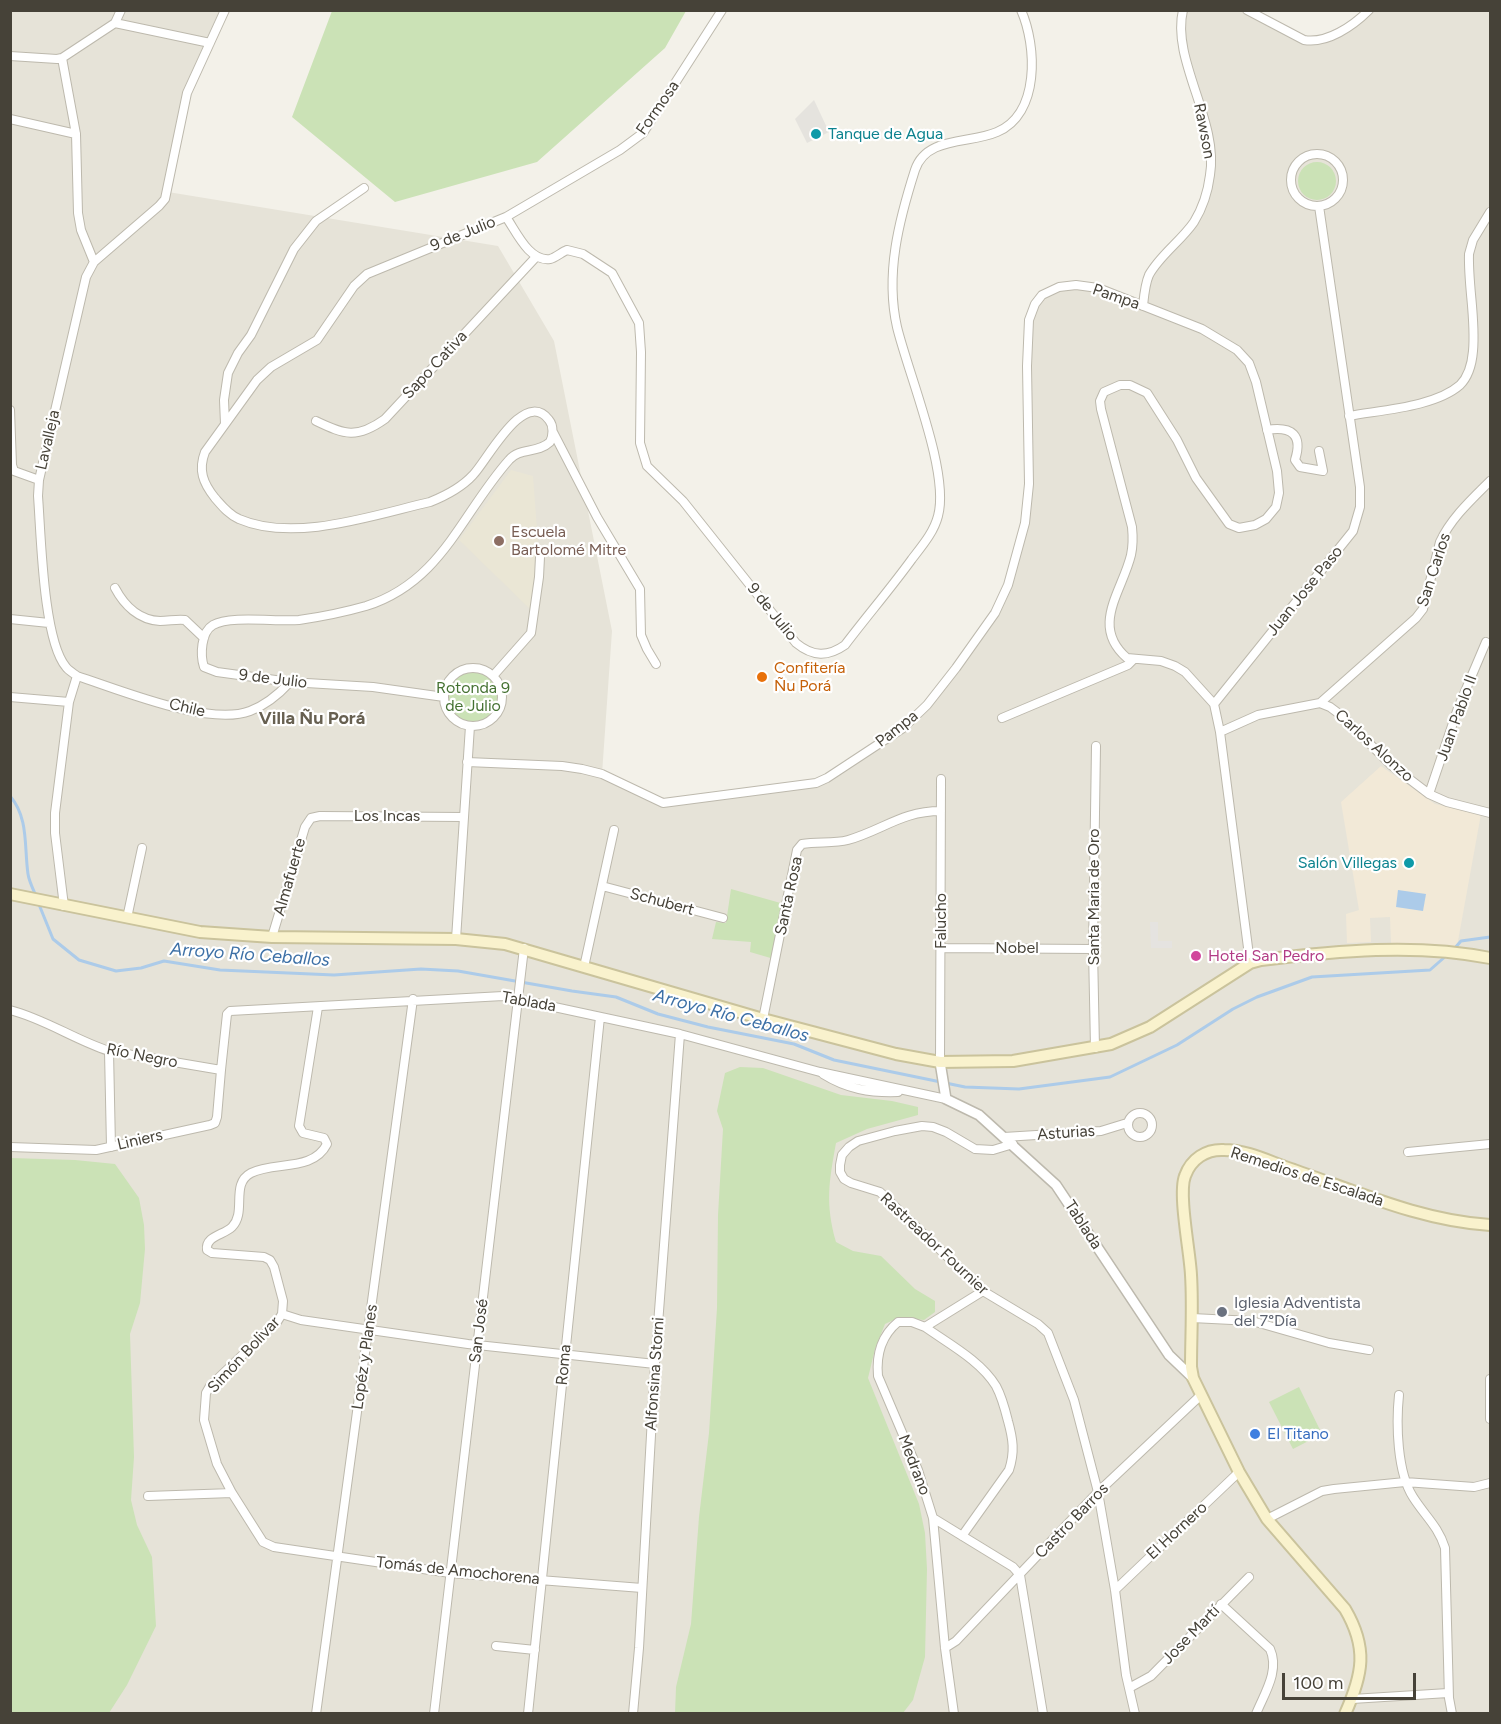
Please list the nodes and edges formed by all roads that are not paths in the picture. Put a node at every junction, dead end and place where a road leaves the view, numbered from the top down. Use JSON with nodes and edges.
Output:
{"nodes":[{"id":1,"x":121,"y":10,"type":"edge"},
{"id":2,"x":225,"y":10,"type":"edge"},
{"id":3,"x":722,"y":10,"type":"edge"},
{"id":4,"x":1021,"y":10,"type":"edge"},
{"id":5,"x":1184,"y":10,"type":"edge"},
{"id":6,"x":1246,"y":10,"type":"edge"},
{"id":7,"x":1369,"y":10,"type":"edge"},
{"id":8,"x":115,"y":23,"type":"junction"},
{"id":9,"x":210,"y":43,"type":"junction"},
{"id":10,"x":10,"y":56,"type":"edge"},
{"id":11,"x":62,"y":58,"type":"junction"},
{"id":12,"x":10,"y":119,"type":"edge"},
{"id":13,"x":76,"y":134,"type":"junction"},
{"id":14,"x":364,"y":188,"type":"dead end"},
{"id":15,"x":1319,"y":206,"type":"junction"},
{"id":16,"x":1491,"y":212,"type":"edge"},
{"id":17,"x":506,"y":217,"type":"junction"},
{"id":18,"x":536,"y":257,"type":"junction"},
{"id":19,"x":94,"y":262,"type":"junction"},
{"id":20,"x":1143,"y":306,"type":"junction"},
{"id":21,"x":10,"y":410,"type":"edge"},
{"id":22,"x":1349,"y":416,"type":"junction"},
{"id":23,"x":316,"y":421,"type":"dead end"},
{"id":24,"x":225,"y":423,"type":"junction"},
{"id":25,"x":552,"y":430,"type":"junction"},
{"id":26,"x":1267,"y":430,"type":"junction"},
{"id":27,"x":1319,"y":451,"type":"dead end"},
{"id":28,"x":39,"y":480,"type":"junction"},
{"id":29,"x":1491,"y":481,"type":"edge"},
{"id":30,"x":540,"y":557,"type":"dead end"},
{"id":31,"x":115,"y":588,"type":"dead end"},
{"id":32,"x":10,"y":619,"type":"edge"},
{"id":33,"x":49,"y":622,"type":"junction"},
{"id":34,"x":204,"y":638,"type":"junction"},
{"id":35,"x":1486,"y":642,"type":"dead end"},
{"id":36,"x":1134,"y":659,"type":"junction"},
{"id":37,"x":656,"y":664,"type":"dead end"},
{"id":38,"x":77,"y":676,"type":"junction"},
{"id":39,"x":493,"y":676,"type":"junction"},
{"id":40,"x":291,"y":682,"type":"junction"},
{"id":41,"x":10,"y":696,"type":"edge"},
{"id":42,"x":444,"y":697,"type":"junction"},
{"id":43,"x":69,"y":702,"type":"junction"},
{"id":44,"x":1320,"y":703,"type":"junction"},
{"id":45,"x":1214,"y":704,"type":"junction"},
{"id":46,"x":1002,"y":718,"type":"dead end"},
{"id":47,"x":470,"y":726,"type":"junction"},
{"id":48,"x":1220,"y":732,"type":"junction"},
{"id":49,"x":1096,"y":746,"type":"dead end"},
{"id":50,"x":467,"y":762,"type":"junction"},
{"id":51,"x":941,"y":779,"type":"dead end"},
{"id":52,"x":1429,"y":794,"type":"junction"},
{"id":53,"x":941,"y":811,"type":"junction"},
{"id":54,"x":1491,"y":813,"type":"edge"},
{"id":55,"x":464,"y":817,"type":"junction"},
{"id":56,"x":311,"y":818,"type":"joint"},
{"id":57,"x":614,"y":830,"type":"dead end"},
{"id":58,"x":142,"y":848,"type":"dead end"},
{"id":59,"x":602,"y":886,"type":"junction"},
{"id":60,"x":10,"y":894,"type":"edge"},
{"id":61,"x":59,"y":905,"type":"junction"},
{"id":62,"x":127,"y":918,"type":"junction"},
{"id":63,"x":723,"y":918,"type":"dead end"},
{"id":64,"x":272,"y":937,"type":"junction"},
{"id":65,"x":456,"y":939,"type":"junction"},
{"id":66,"x":524,"y":948,"type":"junction"},
{"id":67,"x":941,"y":948,"type":"junction"},
{"id":68,"x":1093,"y":949,"type":"junction"},
{"id":69,"x":1491,"y":958,"type":"edge"},
{"id":70,"x":1250,"y":963,"type":"junction"},
{"id":71,"x":584,"y":968,"type":"junction"},
{"id":72,"x":517,"y":995,"type":"junction"},
{"id":73,"x":413,"y":999,"type":"junction"},
{"id":74,"x":318,"y":1007,"type":"junction"},
{"id":75,"x":10,"y":1010,"type":"edge"},
{"id":76,"x":600,"y":1017,"type":"junction"},
{"id":77,"x":763,"y":1019,"type":"junction"},
{"id":78,"x":680,"y":1034,"type":"junction"},
{"id":79,"x":1095,"y":1048,"type":"junction"},
{"id":80,"x":109,"y":1051,"type":"junction"},
{"id":81,"x":940,"y":1062,"type":"junction"},
{"id":82,"x":221,"y":1070,"type":"junction"},
{"id":83,"x":945,"y":1096,"type":"junction"},
{"id":84,"x":1127,"y":1123,"type":"dead end"},
{"id":85,"x":1004,"y":1137,"type":"junction"},
{"id":86,"x":1013,"y":1144,"type":"junction"},
{"id":87,"x":1491,"y":1144,"type":"edge"},
{"id":88,"x":10,"y":1147,"type":"edge"},
{"id":89,"x":111,"y":1147,"type":"junction"},
{"id":90,"x":1408,"y":1152,"type":"dead end"},
{"id":91,"x":1491,"y":1225,"type":"edge"},
{"id":92,"x":982,"y":1291,"type":"junction"},
{"id":93,"x":282,"y":1314,"type":"junction"},
{"id":94,"x":1192,"y":1318,"type":"junction"},
{"id":95,"x":926,"y":1327,"type":"junction"},
{"id":96,"x":369,"y":1330,"type":"junction"},
{"id":97,"x":477,"y":1345,"type":"junction"},
{"id":98,"x":1369,"y":1350,"type":"dead end"},
{"id":99,"x":566,"y":1354,"type":"junction"},
{"id":100,"x":655,"y":1364,"type":"junction"},
{"id":101,"x":1193,"y":1378,"type":"junction"},
{"id":102,"x":1491,"y":1379,"type":"edge"},
{"id":103,"x":1200,"y":1395,"type":"junction"},
{"id":104,"x":1399,"y":1395,"type":"dead end"},
{"id":105,"x":1491,"y":1419,"type":"edge"},
{"id":106,"x":1239,"y":1472,"type":"junction"},
{"id":107,"x":1405,"y":1482,"type":"junction"},
{"id":108,"x":1491,"y":1483,"type":"edge"},
{"id":109,"x":1098,"y":1492,"type":"junction"},
{"id":110,"x":232,"y":1493,"type":"junction"},
{"id":111,"x":148,"y":1496,"type":"dead end"},
{"id":112,"x":933,"y":1518,"type":"junction"},
{"id":113,"x":1267,"y":1519,"type":"junction"},
{"id":114,"x":962,"y":1536,"type":"junction"},
{"id":115,"x":274,"y":1547,"type":"joint"},
{"id":116,"x":338,"y":1557,"type":"junction"},
{"id":117,"x":450,"y":1573,"type":"junction"},
{"id":118,"x":1020,"y":1575,"type":"junction"},
{"id":119,"x":1249,"y":1577,"type":"dead end"},
{"id":120,"x":543,"y":1580,"type":"junction"},
{"id":121,"x":642,"y":1588,"type":"junction"},
{"id":122,"x":1115,"y":1590,"type":"junction"},
{"id":123,"x":1221,"y":1604,"type":"junction"},
{"id":124,"x":496,"y":1646,"type":"dead end"},
{"id":125,"x":945,"y":1648,"type":"junction"},
{"id":126,"x":535,"y":1650,"type":"junction"},
{"id":127,"x":1129,"y":1688,"type":"junction"},
{"id":128,"x":1448,"y":1693,"type":"junction"},
{"id":129,"x":1352,"y":1699,"type":"junction"},
{"id":130,"x":316,"y":1713,"type":"edge"},
{"id":131,"x":434,"y":1713,"type":"edge"},
{"id":132,"x":528,"y":1713,"type":"edge"},
{"id":133,"x":633,"y":1713,"type":"edge"},
{"id":134,"x":954,"y":1713,"type":"edge"},
{"id":135,"x":1043,"y":1713,"type":"edge"},
{"id":136,"x":1135,"y":1713,"type":"edge"},
{"id":137,"x":1256,"y":1713,"type":"edge"},
{"id":138,"x":1345,"y":1713,"type":"edge"},
{"id":139,"x":1452,"y":1713,"type":"edge"}],
"edges":[{"from":1,"to":8,"type":"street"},
{"from":2,"to":9,"type":"street","name":"Lavalleja"},
{"from":3,"to":17,"type":"street","name":"Formosa"},
{"from":4,"to":18,"type":"street","name":"9 de Julio"},
{"from":5,"to":20,"type":"street","name":"Rawson"},
{"from":6,"to":7,"type":"street"},
{"from":8,"to":9,"type":"street"},
{"from":8,"to":11,"type":"street"},
{"from":9,"to":19,"type":"street","name":"Lavalleja"},
{"from":10,"to":11,"type":"street"},
{"from":11,"to":13,"type":"street"},
{"from":12,"to":13,"type":"street"},
{"from":13,"to":19,"type":"street"},
{"from":14,"to":24,"type":"street"},
{"from":15,"to":15,"type":"street"},
{"from":15,"to":22,"type":"street","name":"Juan Jose Paso"},
{"from":16,"to":22,"type":"street"},
{"from":17,"to":18,"type":"street","name":"9 de Julio"},
{"from":17,"to":24,"type":"street","name":"9 de Julio"},
{"from":18,"to":23,"type":"street","name":"Sapo Cativa"},
{"from":19,"to":28,"type":"street","name":"Lavalleja"},
{"from":20,"to":26,"type":"street","name":"Pampa"},
{"from":20,"to":50,"type":"street","name":"Pampa"},
{"from":21,"to":28,"type":"street"},
{"from":22,"to":45,"type":"street","name":"Juan Jose Paso"},
{"from":24,"to":25,"type":"street","name":"9 de Julio"},
{"from":25,"to":34,"type":"street"},
{"from":25,"to":37,"type":"street"},
{"from":26,"to":27,"type":"street"},
{"from":26,"to":36,"type":"street","name":"Pampa"},
{"from":28,"to":33,"type":"street","name":"Lavalleja"},
{"from":29,"to":44,"type":"street","name":"San Carlos"},
{"from":30,"to":39,"type":"street"},
{"from":31,"to":34,"type":"street"},
{"from":32,"to":33,"type":"street"},
{"from":33,"to":38,"type":"street","name":"Lavalleja"},
{"from":34,"to":40,"type":"street","name":"9 de Julio"},
{"from":35,"to":52,"type":"street","name":"Juan Pablo II"},
{"from":36,"to":45,"type":"street"},
{"from":36,"to":46,"type":"street"},
{"from":38,"to":40,"type":"street","name":"Chile"},
{"from":38,"to":43,"type":"street"},
{"from":39,"to":42,"type":"street"},
{"from":39,"to":47,"type":"street"},
{"from":40,"to":42,"type":"street","name":"9 de Julio"},
{"from":41,"to":43,"type":"street"},
{"from":42,"to":47,"type":"street"},
{"from":43,"to":61,"type":"street"},
{"from":44,"to":48,"type":"street","name":"Carlos Alonzo"},
{"from":44,"to":52,"type":"street","name":"Carlos Alonzo"},
{"from":45,"to":48,"type":"street"},
{"from":47,"to":50,"type":"street"},
{"from":48,"to":70,"type":"street"},
{"from":49,"to":68,"type":"street","name":"Santa Maria de Oro"},
{"from":50,"to":55,"type":"street"},
{"from":51,"to":53,"type":"street","name":"Falucho"},
{"from":52,"to":54,"type":"street","name":"Carlos Alonzo"},
{"from":53,"to":67,"type":"street","name":"Falucho"},
{"from":53,"to":77,"type":"street","name":"Santa Rosa"},
{"from":55,"to":56,"type":"street","name":"Los Incas"},
{"from":55,"to":65,"type":"street"},
{"from":56,"to":64,"type":"street","name":"Almafuerte"},
{"from":57,"to":59,"type":"street"},
{"from":58,"to":62,"type":"street"},
{"from":59,"to":63,"type":"street","name":"Schubert"},
{"from":59,"to":71,"type":"street"},
{"from":60,"to":61,"type":"main road"},
{"from":61,"to":62,"type":"main road"},
{"from":62,"to":64,"type":"main road"},
{"from":64,"to":65,"type":"main road"},
{"from":65,"to":66,"type":"main road"},
{"from":66,"to":71,"type":"main road"},
{"from":66,"to":72,"type":"street","name":"San José"},
{"from":67,"to":68,"type":"street","name":"Nobel"},
{"from":67,"to":81,"type":"street","name":"Falucho"},
{"from":68,"to":79,"type":"street","name":"Santa Maria de Oro"},
{"from":69,"to":70,"type":"main road"},
{"from":70,"to":79,"type":"main road"},
{"from":71,"to":77,"type":"main road"},
{"from":72,"to":73,"type":"street","name":"Tablada"},
{"from":72,"to":76,"type":"street","name":"Tablada"},
{"from":72,"to":97,"type":"street","name":"San José"},
{"from":73,"to":74,"type":"street","name":"Tablada"},
{"from":73,"to":96,"type":"street","name":"Lopéz y Planes"},
{"from":74,"to":82,"type":"street","name":"Tablada"},
{"from":74,"to":93,"type":"street","name":"Simón Bolivar"},
{"from":75,"to":80,"type":"street","name":"Río Negro"},
{"from":76,"to":78,"type":"street","name":"Tablada"},
{"from":76,"to":99,"type":"street","name":"Roma"},
{"from":77,"to":81,"type":"main road"},
{"from":78,"to":83,"type":"street","name":"Tablada"},
{"from":78,"to":100,"type":"street","name":"Alfonsina Storni"},
{"from":79,"to":81,"type":"main road"},
{"from":80,"to":82,"type":"street","name":"Río Negro"},
{"from":80,"to":89,"type":"street"},
{"from":81,"to":83,"type":"street"},
{"from":82,"to":89,"type":"street","name":"Liniers"},
{"from":83,"to":85,"type":"street","name":"Tablada"},
{"from":84,"to":85,"type":"street","name":"Asturias"},
{"from":85,"to":86,"type":"street","name":"Tablada"},
{"from":86,"to":92,"type":"street","name":"Rastreador Fournier"},
{"from":86,"to":101,"type":"street","name":"Tablada"},
{"from":87,"to":90,"type":"street"},
{"from":88,"to":89,"type":"street","name":"Liniers"},
{"from":91,"to":94,"type":"main road","name":"Remedios de Escalada"},
{"from":92,"to":95,"type":"street"},
{"from":92,"to":109,"type":"street","name":"Rastreador Fournier"},
{"from":93,"to":96,"type":"street"},
{"from":93,"to":110,"type":"street","name":"Simón Bolivar"},
{"from":94,"to":98,"type":"street"},
{"from":94,"to":101,"type":"main road","name":"Remedios de Escalada"},
{"from":95,"to":112,"type":"street","name":"Medrano"},
{"from":95,"to":114,"type":"street"},
{"from":96,"to":97,"type":"street"},
{"from":96,"to":116,"type":"street","name":"Lopéz y Planes"},
{"from":97,"to":99,"type":"street"},
{"from":97,"to":117,"type":"street","name":"San José"},
{"from":99,"to":100,"type":"street"},
{"from":99,"to":120,"type":"street","name":"Roma"},
{"from":100,"to":121,"type":"street","name":"Alfonsina Storni"},
{"from":101,"to":103,"type":"main road","name":"Remedios de Escalada"},
{"from":102,"to":105,"type":"street"},
{"from":103,"to":106,"type":"main road","name":"Remedios de Escalada"},
{"from":103,"to":109,"type":"street","name":"Castro Barros"},
{"from":104,"to":107,"type":"street"},
{"from":106,"to":113,"type":"main road","name":"Remedios de Escalada"},
{"from":106,"to":122,"type":"street","name":"El Hornero"},
{"from":107,"to":108,"type":"street"},
{"from":107,"to":113,"type":"street"},
{"from":107,"to":128,"type":"street"},
{"from":109,"to":118,"type":"street","name":"Castro Barros"},
{"from":109,"to":122,"type":"street","name":"Rastreador Fournier"},
{"from":110,"to":111,"type":"street"},
{"from":110,"to":115,"type":"street","name":"Simón Bolivar"},
{"from":112,"to":114,"type":"street"},
{"from":112,"to":125,"type":"street","name":"Medrano"},
{"from":113,"to":129,"type":"main road","name":"Remedios de Escalada"},
{"from":114,"to":118,"type":"street"},
{"from":115,"to":116,"type":"street","name":"Tomás de Amochorena"},
{"from":116,"to":117,"type":"street","name":"Tomás de Amochorena"},
{"from":116,"to":130,"type":"street","name":"Lopéz y Planes"},
{"from":117,"to":120,"type":"street","name":"Tomás de Amochorena"},
{"from":117,"to":131,"type":"street","name":"San José"},
{"from":118,"to":125,"type":"street","name":"Castro Barros"},
{"from":118,"to":135,"type":"street"},
{"from":119,"to":123,"type":"street","name":"Jose Martí"},
{"from":120,"to":121,"type":"street","name":"Tomás de Amochorena"},
{"from":120,"to":126,"type":"street","name":"Roma"},
{"from":121,"to":133,"type":"street","name":"Alfonsina Storni"},
{"from":122,"to":127,"type":"street","name":"Rastreador Fournier"},
{"from":123,"to":127,"type":"street","name":"Jose Martí"},
{"from":123,"to":137,"type":"street"},
{"from":124,"to":126,"type":"street"},
{"from":125,"to":134,"type":"street","name":"Medrano"},
{"from":126,"to":132,"type":"street","name":"Roma"},
{"from":127,"to":136,"type":"street","name":"Rastreador Fournier"},
{"from":128,"to":129,"type":"street"},
{"from":128,"to":139,"type":"street"},
{"from":129,"to":138,"type":"main road","name":"Remedios de Escalada"}]}
